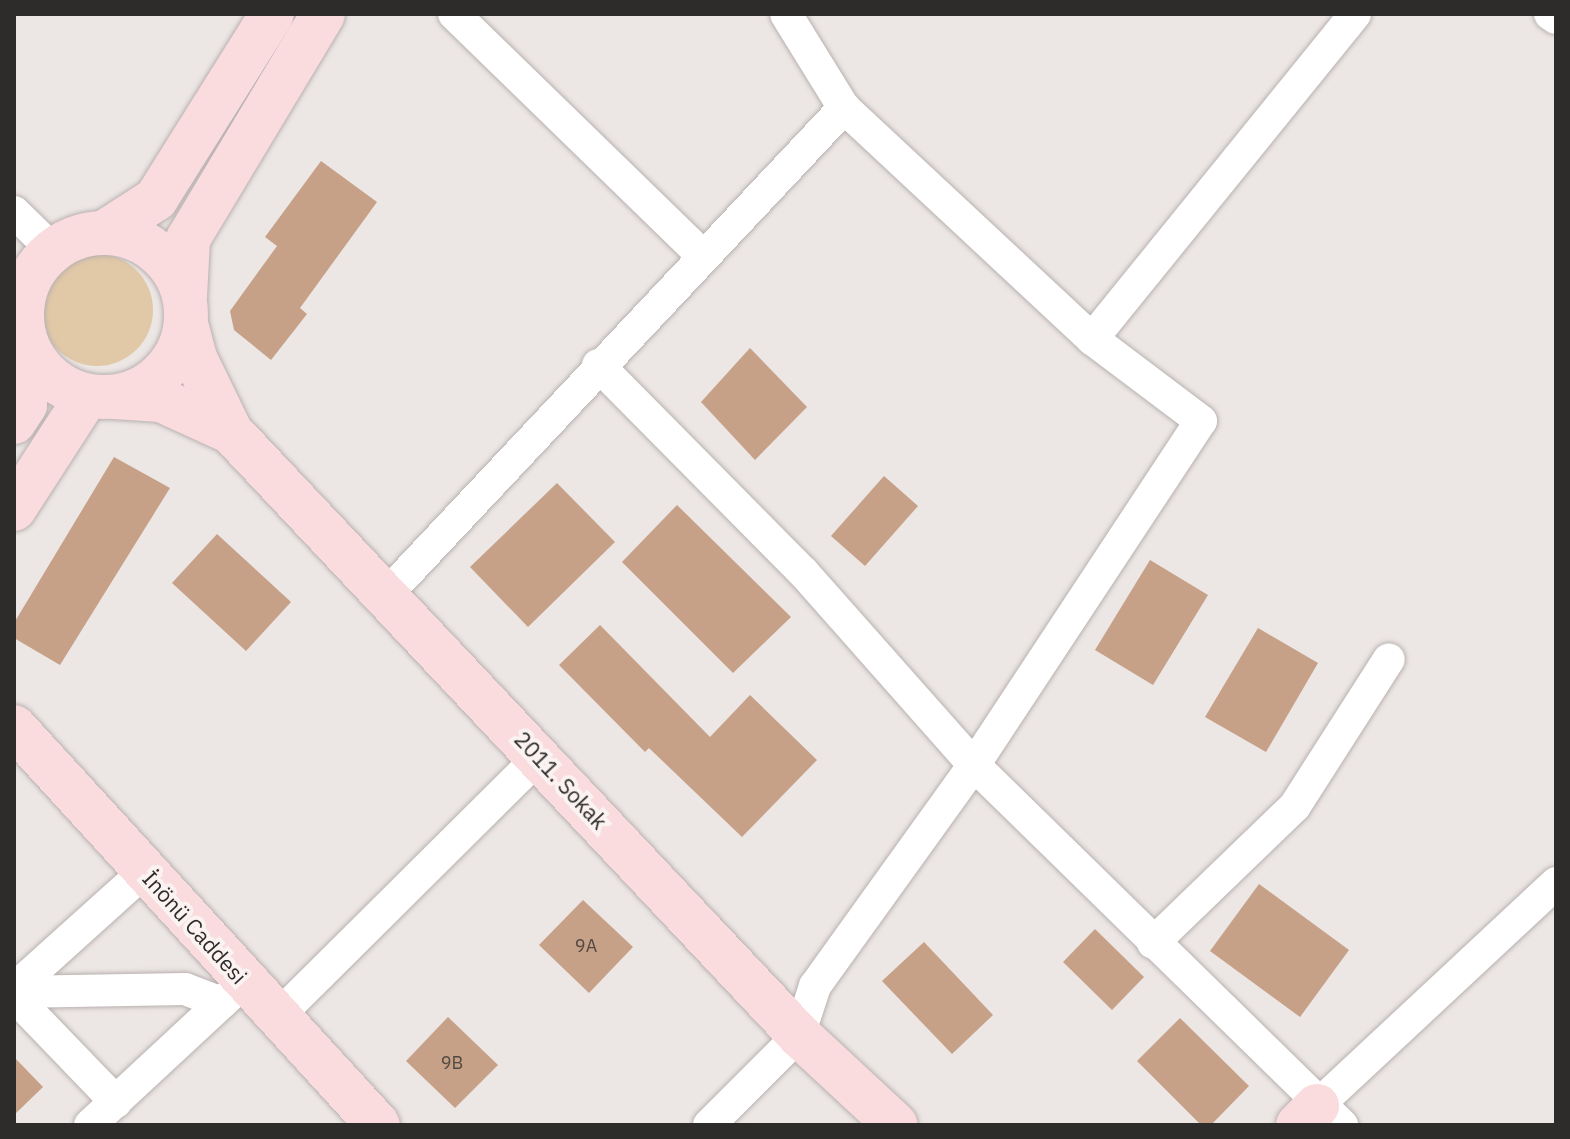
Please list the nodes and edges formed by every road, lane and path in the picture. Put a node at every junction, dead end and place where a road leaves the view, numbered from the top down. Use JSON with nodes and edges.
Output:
{"nodes":[{"id":1,"x":272,"y":14,"type":"edge"},
{"id":2,"x":323,"y":14,"type":"edge"},
{"id":3,"x":454,"y":14,"type":"edge"},
{"id":4,"x":786,"y":14,"type":"edge"},
{"id":5,"x":1355,"y":14,"type":"edge"},
{"id":6,"x":1550,"y":14,"type":"edge"},
{"id":7,"x":1556,"y":18,"type":"edge"},
{"id":8,"x":844,"y":108,"type":"junction"},
{"id":9,"x":14,"y":212,"type":"edge"},
{"id":10,"x":105,"y":232,"type":"junction"},
{"id":11,"x":53,"y":250,"type":"junction"},
{"id":12,"x":703,"y":256,"type":"junction"},
{"id":13,"x":185,"y":310,"type":"junction"},
{"id":14,"x":1092,"y":339,"type":"junction"},
{"id":15,"x":27,"y":348,"type":"junction"},
{"id":16,"x":598,"y":365,"type":"junction"},
{"id":17,"x":101,"y":397,"type":"junction"},
{"id":18,"x":14,"y":422,"type":"edge"},
{"id":19,"x":231,"y":432,"type":"junction"},
{"id":20,"x":14,"y":509,"type":"edge"},
{"id":21,"x":388,"y":593,"type":"junction"},
{"id":22,"x":1389,"y":659,"type":"dead end"},
{"id":23,"x":14,"y":727,"type":"edge"},
{"id":24,"x":539,"y":757,"type":"junction"},
{"id":25,"x":974,"y":765,"type":"junction"},
{"id":26,"x":144,"y":872,"type":"junction"},
{"id":27,"x":1556,"y":883,"type":"edge"},
{"id":28,"x":1153,"y":943,"type":"junction"},
{"id":29,"x":232,"y":992,"type":"junction"},
{"id":30,"x":14,"y":993,"type":"edge"},
{"id":31,"x":276,"y":1018,"type":"junction"},
{"id":32,"x":799,"y":1035,"type":"junction"},
{"id":33,"x":116,"y":1102,"type":"junction"},
{"id":34,"x":1319,"y":1119,"type":"edge"},
{"id":35,"x":90,"y":1125,"type":"edge"},
{"id":36,"x":378,"y":1125,"type":"edge"},
{"id":37,"x":709,"y":1125,"type":"edge"},
{"id":38,"x":896,"y":1125,"type":"edge"}],
"edges":[{"from":1,"to":10,"type":"street"},
{"from":2,"to":13,"type":"street"},
{"from":3,"to":12,"type":"street"},
{"from":4,"to":8,"type":"street"},
{"from":5,"to":14,"type":"street"},
{"from":6,"to":7,"type":"street"},
{"from":8,"to":12,"type":"street"},
{"from":8,"to":14,"type":"street"},
{"from":9,"to":11,"type":"street"},
{"from":10,"to":11,"type":"street"},
{"from":10,"to":13,"type":"street"},
{"from":11,"to":15,"type":"street"},
{"from":12,"to":16,"type":"street"},
{"from":13,"to":17,"type":"street"},
{"from":13,"to":19,"type":"street"},
{"from":14,"to":25,"type":"street"},
{"from":15,"to":17,"type":"street"},
{"from":15,"to":18,"type":"street"},
{"from":16,"to":21,"type":"street"},
{"from":16,"to":25,"type":"street"},
{"from":17,"to":19,"type":"street"},
{"from":17,"to":20,"type":"street"},
{"from":19,"to":21,"type":"street","name":"2011. Sokak"},
{"from":21,"to":24,"type":"street","name":"2011. Sokak"},
{"from":22,"to":28,"type":"street"},
{"from":23,"to":26,"type":"street","name":"İnönü Caddesi"},
{"from":24,"to":31,"type":"street"},
{"from":24,"to":32,"type":"street","name":"2011. Sokak"},
{"from":25,"to":28,"type":"street"},
{"from":25,"to":32,"type":"street"},
{"from":26,"to":29,"type":"street","name":"İnönü Caddesi"},
{"from":26,"to":30,"type":"street"},
{"from":27,"to":34,"type":"street"},
{"from":28,"to":34,"type":"street"},
{"from":29,"to":30,"type":"street"},
{"from":29,"to":31,"type":"street","name":"İnönü Caddesi"},
{"from":29,"to":33,"type":"street"},
{"from":30,"to":33,"type":"street"},
{"from":31,"to":36,"type":"street","name":"İnönü Caddesi"},
{"from":32,"to":37,"type":"street"},
{"from":32,"to":38,"type":"street","name":"2011. Sokak"},
{"from":33,"to":35,"type":"street"}]}
